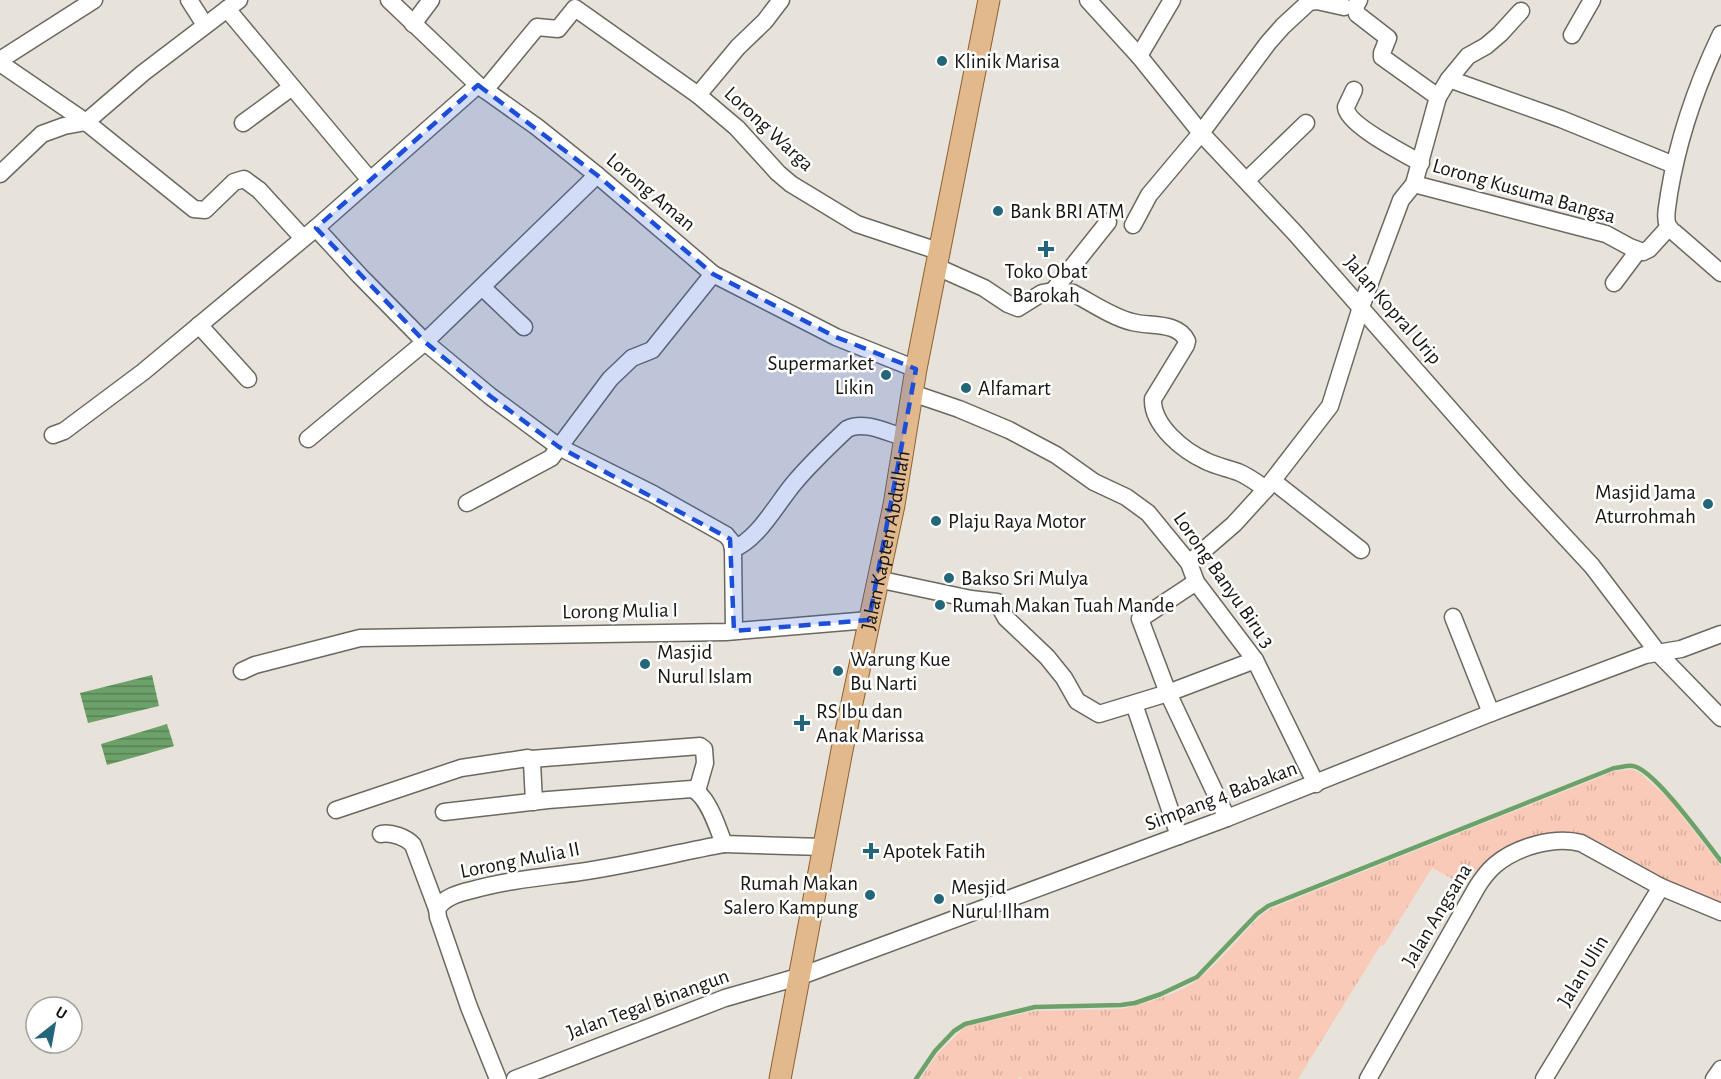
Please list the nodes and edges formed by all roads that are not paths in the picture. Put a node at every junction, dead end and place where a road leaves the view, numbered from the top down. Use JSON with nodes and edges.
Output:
{"nodes":[{"id":1,"x":94,"y":0,"type":"edge"},
{"id":2,"x":189,"y":0,"type":"edge"},
{"id":3,"x":389,"y":0,"type":"edge"},
{"id":4,"x":431,"y":0,"type":"edge"},
{"id":5,"x":781,"y":0,"type":"edge"},
{"id":6,"x":989,"y":0,"type":"edge"},
{"id":7,"x":1088,"y":0,"type":"edge"},
{"id":8,"x":1172,"y":0,"type":"edge"},
{"id":9,"x":1592,"y":0,"type":"edge"},
{"id":10,"x":1308,"y":1,"type":"edge"},
{"id":11,"x":1351,"y":3,"type":"edge"},
{"id":12,"x":233,"y":4,"type":"edge"},
{"id":13,"x":1521,"y":11,"type":"dead end"},
{"id":14,"x":412,"y":24,"type":"junction"},
{"id":15,"x":205,"y":25,"type":"junction"},
{"id":16,"x":1721,"y":34,"type":"edge"},
{"id":17,"x":1572,"y":35,"type":"dead end"},
{"id":18,"x":1139,"y":56,"type":"junction"},
{"id":19,"x":0,"y":62,"type":"edge"},
{"id":20,"x":1449,"y":79,"type":"junction"},
{"id":21,"x":292,"y":87,"type":"junction"},
{"id":22,"x":482,"y":87,"type":"junction"},
{"id":23,"x":1354,"y":90,"type":"dead end"},
{"id":24,"x":698,"y":95,"type":"junction"},
{"id":25,"x":1438,"y":97,"type":"junction"},
{"id":26,"x":86,"y":122,"type":"junction"},
{"id":27,"x":243,"y":123,"type":"dead end"},
{"id":28,"x":1306,"y":123,"type":"dead end"},
{"id":29,"x":1201,"y":133,"type":"junction"},
{"id":30,"x":1420,"y":163,"type":"junction"},
{"id":31,"x":1674,"y":165,"type":"junction"},
{"id":32,"x":0,"y":174,"type":"edge"},
{"id":33,"x":597,"y":175,"type":"junction"},
{"id":34,"x":370,"y":180,"type":"junction"},
{"id":35,"x":1247,"y":180,"type":"junction"},
{"id":36,"x":1414,"y":184,"type":"junction"},
{"id":37,"x":1107,"y":222,"type":"dead end"},
{"id":38,"x":1132,"y":225,"type":"dead end"},
{"id":39,"x":1669,"y":227,"type":"junction"},
{"id":40,"x":309,"y":233,"type":"junction"},
{"id":41,"x":1645,"y":248,"type":"junction"},
{"id":42,"x":939,"y":259,"type":"junction"},
{"id":43,"x":1721,"y":273,"type":"edge"},
{"id":44,"x":713,"y":274,"type":"junction"},
{"id":45,"x":1614,"y":284,"type":"dead end"},
{"id":46,"x":482,"y":287,"type":"junction"},
{"id":47,"x":1053,"y":291,"type":"junction"},
{"id":48,"x":1361,"y":307,"type":"junction"},
{"id":49,"x":199,"y":325,"type":"junction"},
{"id":50,"x":524,"y":327,"type":"dead end"},
{"id":51,"x":425,"y":342,"type":"junction"},
{"id":52,"x":916,"y":369,"type":"junction"},
{"id":53,"x":248,"y":379,"type":"dead end"},
{"id":54,"x":912,"y":393,"type":"junction"},
{"id":55,"x":53,"y":435,"type":"dead end"},
{"id":56,"x":906,"y":438,"type":"junction"},
{"id":57,"x":308,"y":439,"type":"dead end"},
{"id":58,"x":560,"y":447,"type":"junction"},
{"id":59,"x":1270,"y":485,"type":"junction"},
{"id":60,"x":467,"y":502,"type":"dead end"},
{"id":61,"x":733,"y":549,"type":"junction"},
{"id":62,"x":1361,"y":550,"type":"dead end"},
{"id":63,"x":1189,"y":563,"type":"junction"},
{"id":64,"x":877,"y":579,"type":"junction"},
{"id":65,"x":1196,"y":582,"type":"junction"},
{"id":66,"x":1453,"y":617,"type":"dead end"},
{"id":67,"x":869,"y":620,"type":"junction"},
{"id":68,"x":734,"y":631,"type":"junction"},
{"id":69,"x":1721,"y":634,"type":"edge"},
{"id":70,"x":1659,"y":654,"type":"junction"},
{"id":71,"x":1255,"y":660,"type":"junction"},
{"id":72,"x":242,"y":670,"type":"dead end"},
{"id":73,"x":1168,"y":693,"type":"junction"},
{"id":74,"x":1134,"y":704,"type":"junction"},
{"id":75,"x":1491,"y":713,"type":"junction"},
{"id":76,"x":1721,"y":718,"type":"edge"},
{"id":77,"x":531,"y":759,"type":"junction"},
{"id":78,"x":1316,"y":784,"type":"junction"},
{"id":79,"x":697,"y":791,"type":"junction"},
{"id":80,"x":534,"y":802,"type":"junction"},
{"id":81,"x":336,"y":810,"type":"dead end"},
{"id":82,"x":444,"y":812,"type":"dead end"},
{"id":83,"x":1227,"y":818,"type":"junction"},
{"id":84,"x":381,"y":834,"type":"dead end"},
{"id":85,"x":1179,"y":836,"type":"junction"},
{"id":86,"x":724,"y":844,"type":"junction"},
{"id":87,"x":823,"y":847,"type":"junction"},
{"id":88,"x":1661,"y":887,"type":"junction"},
{"id":89,"x":437,"y":909,"type":"junction"},
{"id":90,"x":1721,"y":912,"type":"edge"},
{"id":91,"x":798,"y":976,"type":"junction"},
{"id":92,"x":1721,"y":1069,"type":"edge"},
{"id":93,"x":498,"y":1079,"type":"edge"},
{"id":94,"x":515,"y":1079,"type":"edge"},
{"id":95,"x":780,"y":1079,"type":"edge"},
{"id":96,"x":1368,"y":1079,"type":"edge"},
{"id":97,"x":1544,"y":1079,"type":"edge"},
{"id":98,"x":1714,"y":1079,"type":"edge"}],
"edges":[{"from":1,"to":19,"type":"street"},
{"from":2,"to":15,"type":"street"},
{"from":3,"to":14,"type":"street","name":"Lorong Aman"},
{"from":4,"to":14,"type":"street"},
{"from":5,"to":24,"type":"street"},
{"from":6,"to":42,"type":"main road","name":"Jalan Kapten Abdullah"},
{"from":7,"to":18,"type":"street","name":"Jalan Kopral Urip"},
{"from":8,"to":18,"type":"street"},
{"from":9,"to":17,"type":"street"},
{"from":10,"to":11,"type":"street"},
{"from":10,"to":29,"type":"street"},
{"from":11,"to":25,"type":"street"},
{"from":12,"to":15,"type":"street"},
{"from":12,"to":21,"type":"street"},
{"from":13,"to":20,"type":"street"},
{"from":14,"to":22,"type":"street","name":"Lorong Aman"},
{"from":15,"to":26,"type":"street"},
{"from":16,"to":31,"type":"street"},
{"from":18,"to":29,"type":"street","name":"Jalan Kopral Urip"},
{"from":19,"to":26,"type":"street"},
{"from":20,"to":25,"type":"street"},
{"from":20,"to":31,"type":"street"},
{"from":21,"to":27,"type":"street"},
{"from":21,"to":34,"type":"street"},
{"from":22,"to":24,"type":"street","name":"Lorong Warga"},
{"from":22,"to":33,"type":"street","name":"Lorong Aman"},
{"from":22,"to":34,"type":"street"},
{"from":23,"to":30,"type":"street"},
{"from":24,"to":42,"type":"street","name":"Lorong Warga"},
{"from":25,"to":30,"type":"street"},
{"from":26,"to":32,"type":"street"},
{"from":26,"to":40,"type":"street"},
{"from":28,"to":35,"type":"street"},
{"from":29,"to":35,"type":"street","name":"Jalan Kopral Urip"},
{"from":29,"to":38,"type":"street"},
{"from":30,"to":36,"type":"street"},
{"from":31,"to":39,"type":"street"},
{"from":33,"to":44,"type":"street","name":"Lorong Aman"},
{"from":33,"to":46,"type":"street"},
{"from":34,"to":40,"type":"street"},
{"from":35,"to":48,"type":"street","name":"Jalan Kopral Urip"},
{"from":36,"to":41,"type":"street","name":"Lorong Kusuma Bangsa"},
{"from":36,"to":48,"type":"street"},
{"from":37,"to":47,"type":"street"},
{"from":39,"to":41,"type":"street"},
{"from":39,"to":43,"type":"street"},
{"from":40,"to":49,"type":"street"},
{"from":40,"to":51,"type":"street"},
{"from":41,"to":45,"type":"street"},
{"from":42,"to":47,"type":"street","name":"Lorong Warga"},
{"from":42,"to":52,"type":"main road","name":"Jalan Kapten Abdullah"},
{"from":44,"to":52,"type":"street","name":"Lorong Aman"},
{"from":44,"to":58,"type":"street"},
{"from":46,"to":50,"type":"street"},
{"from":46,"to":51,"type":"street"},
{"from":47,"to":59,"type":"street"},
{"from":48,"to":59,"type":"street"},
{"from":48,"to":70,"type":"street","name":"Jalan Kopral Urip"},
{"from":49,"to":53,"type":"street"},
{"from":49,"to":55,"type":"street"},
{"from":51,"to":57,"type":"street"},
{"from":51,"to":58,"type":"street"},
{"from":52,"to":54,"type":"main road","name":"Jalan Kapten Abdullah"},
{"from":54,"to":56,"type":"main road","name":"Jalan Kapten Abdullah"},
{"from":54,"to":63,"type":"street","name":"Lorong Banyu Biru 3"},
{"from":56,"to":61,"type":"street"},
{"from":56,"to":64,"type":"main road","name":"Jalan Kapten Abdullah"},
{"from":58,"to":60,"type":"street"},
{"from":58,"to":61,"type":"street"},
{"from":59,"to":62,"type":"street"},
{"from":59,"to":63,"type":"street"},
{"from":61,"to":68,"type":"street"},
{"from":63,"to":65,"type":"street","name":"Lorong Banyu Biru 3"},
{"from":64,"to":67,"type":"main road","name":"Jalan Kapten Abdullah"},
{"from":64,"to":74,"type":"street"},
{"from":65,"to":71,"type":"street","name":"Lorong Banyu Biru 3"},
{"from":65,"to":73,"type":"street"},
{"from":66,"to":75,"type":"street"},
{"from":67,"to":68,"type":"street","name":"Lorong Mulia I"},
{"from":67,"to":87,"type":"main road","name":"Jalan Kapten Abdullah"},
{"from":68,"to":72,"type":"street","name":"Lorong Mulia I"},
{"from":69,"to":70,"type":"street","name":"Simpang 4 Babakan"},
{"from":70,"to":75,"type":"street","name":"Simpang 4 Babakan"},
{"from":70,"to":76,"type":"street","name":"Jalan Kopral Urip"},
{"from":71,"to":73,"type":"street"},
{"from":71,"to":78,"type":"street","name":"Lorong Banyu Biru 3"},
{"from":73,"to":74,"type":"street"},
{"from":73,"to":83,"type":"street"},
{"from":74,"to":85,"type":"street"},
{"from":75,"to":78,"type":"street","name":"Simpang 4 Babakan"},
{"from":77,"to":79,"type":"street"},
{"from":77,"to":80,"type":"street"},
{"from":77,"to":81,"type":"street"},
{"from":78,"to":83,"type":"street","name":"Simpang 4 Babakan"},
{"from":79,"to":80,"type":"street"},
{"from":79,"to":86,"type":"street"},
{"from":80,"to":82,"type":"street"},
{"from":83,"to":85,"type":"street","name":"Simpang 4 Babakan"},
{"from":84,"to":89,"type":"street"},
{"from":85,"to":91,"type":"street","name":"Simpang 4 Babakan"},
{"from":86,"to":87,"type":"street","name":"Lorong Mulia II"},
{"from":86,"to":89,"type":"street","name":"Lorong Mulia II"},
{"from":87,"to":91,"type":"main road","name":"Jalan Kapten Abdullah"},
{"from":88,"to":90,"type":"street","name":"Jalan Angsana"},
{"from":88,"to":96,"type":"street","name":"Jalan Angsana"},
{"from":88,"to":97,"type":"street","name":"Jalan Ulin"},
{"from":89,"to":93,"type":"street"},
{"from":91,"to":94,"type":"street","name":"Jalan Tegal Binangun"},
{"from":91,"to":95,"type":"main road","name":"Jalan Kapten Abdullah"},
{"from":92,"to":98,"type":"street"}]}
